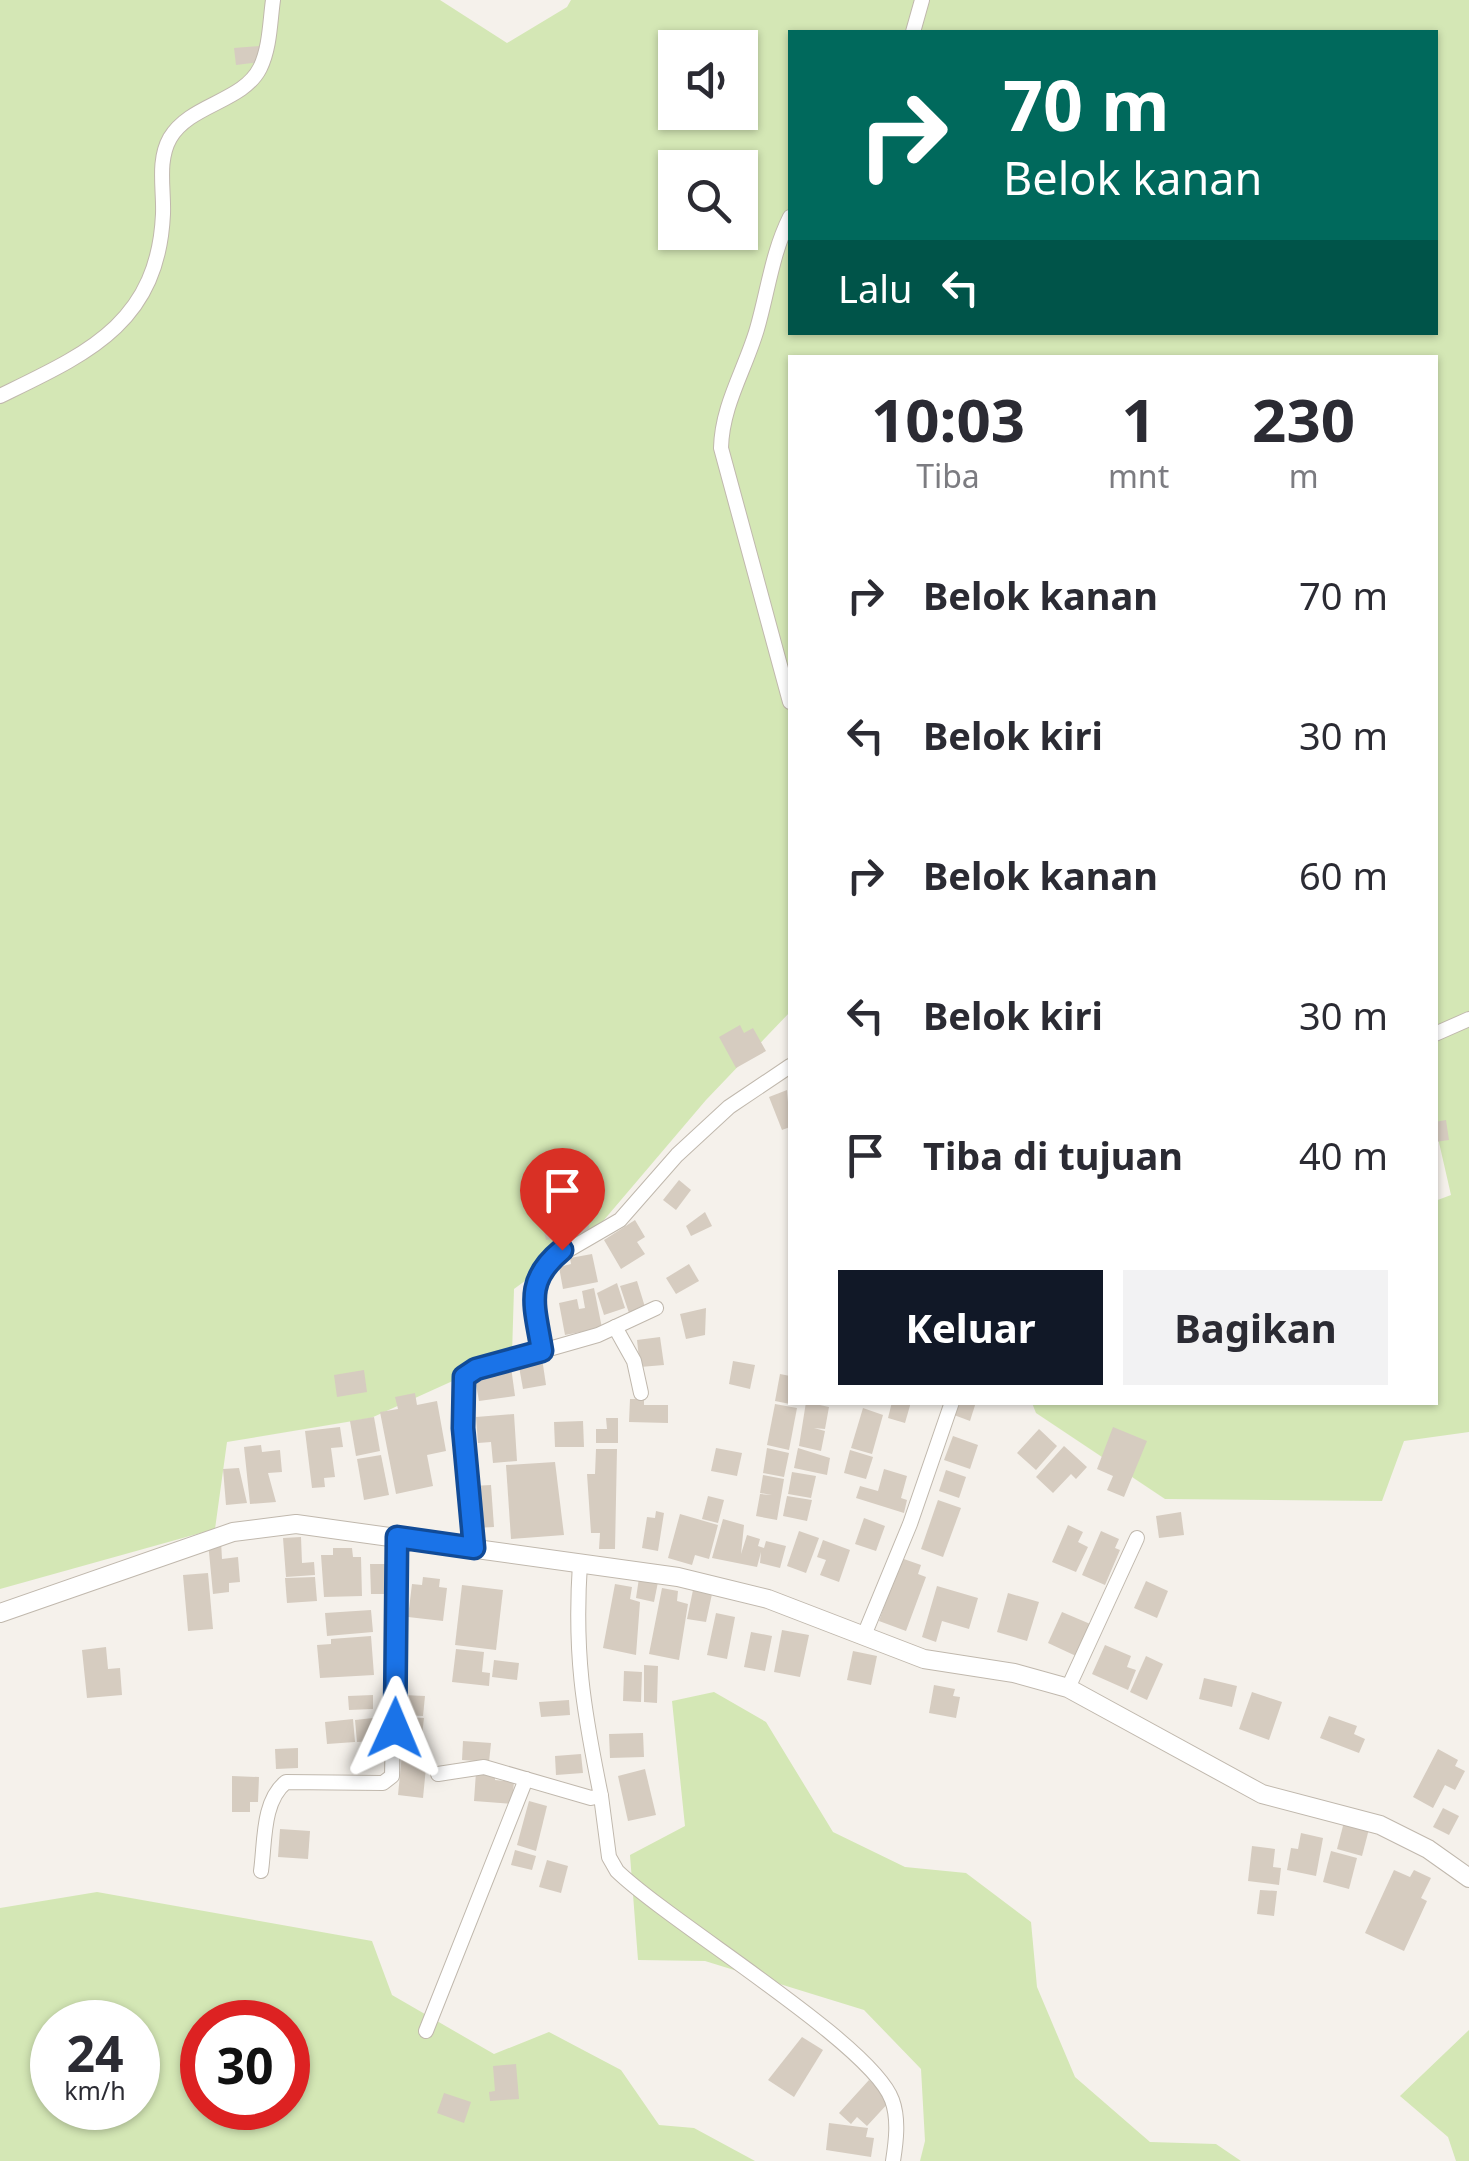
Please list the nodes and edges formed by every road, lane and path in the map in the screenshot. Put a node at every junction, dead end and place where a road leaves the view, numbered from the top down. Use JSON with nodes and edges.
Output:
{"nodes":[{"id":1,"x":274,"y":0,"type":"edge"},
{"id":2,"x":922,"y":0,"type":"edge"},
{"id":3,"x":914,"y":30,"type":"edge"},
{"id":4,"x":788,"y":221,"type":"edge"},
{"id":5,"x":0,"y":396,"type":"edge"},
{"id":6,"x":788,"y":695,"type":"edge"},
{"id":7,"x":1469,"y":1019,"type":"edge"},
{"id":8,"x":1438,"y":1033,"type":"edge"},
{"id":9,"x":788,"y":1067,"type":"edge"},
{"id":10,"x":656,"y":1308,"type":"dead end"},
{"id":11,"x":614,"y":1327,"type":"junction"},
{"id":12,"x":542,"y":1351,"type":"junction"},
{"id":13,"x":641,"y":1393,"type":"dead end"},
{"id":14,"x":951,"y":1405,"type":"edge"},
{"id":15,"x":397,"y":1537,"type":"junction"},
{"id":16,"x":1137,"y":1538,"type":"dead end"},
{"id":17,"x":474,"y":1548,"type":"junction"},
{"id":18,"x":580,"y":1562,"type":"junction"},
{"id":19,"x":0,"y":1613,"type":"edge"},
{"id":20,"x":865,"y":1633,"type":"junction"},
{"id":21,"x":1068,"y":1688,"type":"junction"},
{"id":22,"x":438,"y":1774,"type":"dead end"},
{"id":23,"x":526,"y":1779,"type":"junction"},
{"id":24,"x":601,"y":1796,"type":"junction"},
{"id":25,"x":260,"y":1872,"type":"dead end"},
{"id":26,"x":1469,"y":1878,"type":"edge"},
{"id":27,"x":426,"y":2031,"type":"dead end"},
{"id":28,"x":893,"y":2161,"type":"edge"}],
"edges":[{"from":1,"to":5,"type":"street"},
{"from":2,"to":3,"type":"street"},
{"from":4,"to":6,"type":"street"},
{"from":7,"to":8,"type":"street"},
{"from":9,"to":12,"type":"street"},
{"from":10,"to":11,"type":"street"},
{"from":11,"to":12,"type":"street"},
{"from":11,"to":13,"type":"street"},
{"from":12,"to":17,"type":"street"},
{"from":14,"to":20,"type":"street"},
{"from":15,"to":17,"type":"street"},
{"from":15,"to":19,"type":"street"},
{"from":15,"to":25,"type":"street"},
{"from":16,"to":21,"type":"street"},
{"from":17,"to":18,"type":"street"},
{"from":18,"to":20,"type":"street"},
{"from":18,"to":24,"type":"street"},
{"from":20,"to":21,"type":"street"},
{"from":21,"to":26,"type":"street"},
{"from":22,"to":23,"type":"street"},
{"from":23,"to":24,"type":"street"},
{"from":23,"to":27,"type":"street"},
{"from":24,"to":28,"type":"street"}]}
